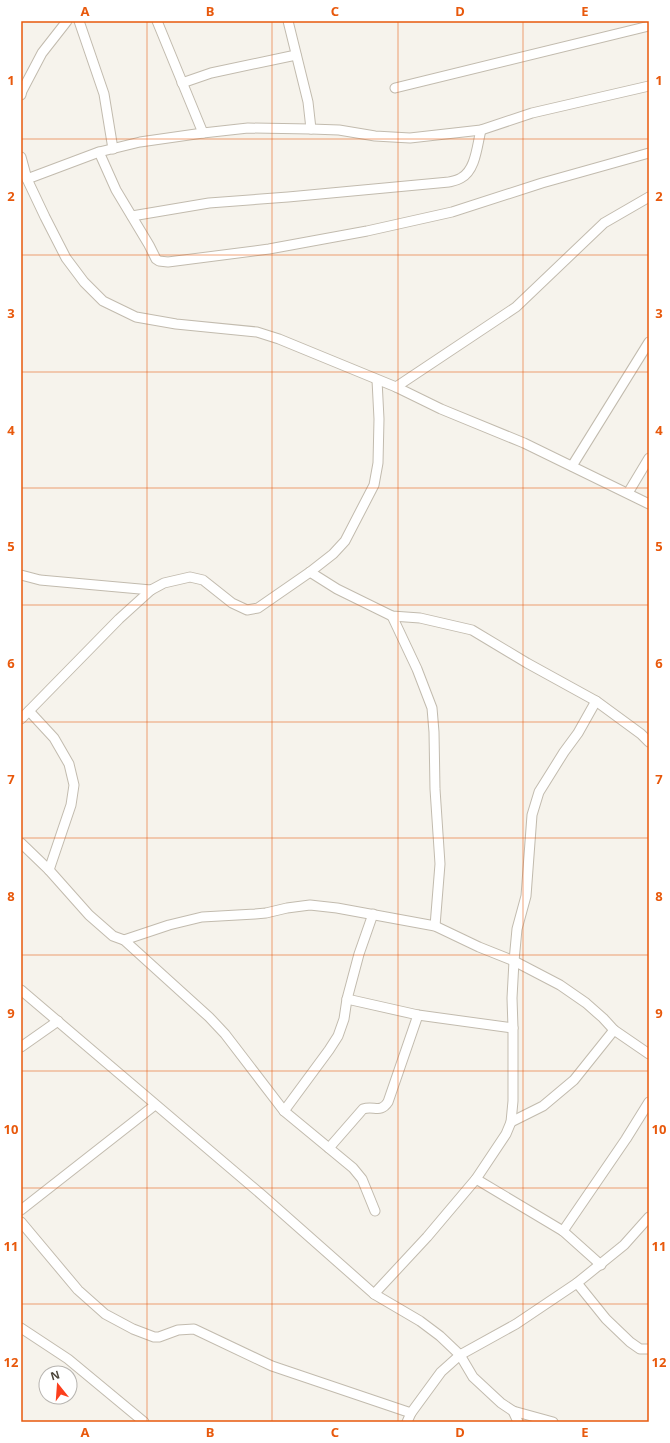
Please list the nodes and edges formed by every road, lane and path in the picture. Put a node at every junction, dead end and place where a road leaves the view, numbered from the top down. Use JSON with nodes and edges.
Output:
{"nodes":[{"id":1,"x":67,"y":21,"type":"edge"},
{"id":2,"x":79,"y":21,"type":"edge"},
{"id":3,"x":157,"y":21,"type":"edge"},
{"id":4,"x":288,"y":21,"type":"edge"},
{"id":5,"x":649,"y":26,"type":"edge"},
{"id":6,"x":296,"y":55,"type":"junction"},
{"id":7,"x":182,"y":83,"type":"junction"},
{"id":8,"x":649,"y":86,"type":"edge"},
{"id":9,"x":395,"y":88,"type":"dead end"},
{"id":10,"x":21,"y":95,"type":"edge"},
{"id":11,"x":311,"y":129,"type":"junction"},
{"id":12,"x":481,"y":130,"type":"junction"},
{"id":13,"x":203,"y":133,"type":"junction"},
{"id":14,"x":113,"y":149,"type":"junction"},
{"id":15,"x":99,"y":152,"type":"junction"},
{"id":16,"x":649,"y":153,"type":"edge"},
{"id":17,"x":21,"y":157,"type":"edge"},
{"id":18,"x":27,"y":179,"type":"junction"},
{"id":19,"x":649,"y":197,"type":"edge"},
{"id":20,"x":132,"y":216,"type":"junction"},
{"id":21,"x":649,"y":342,"type":"edge"},
{"id":22,"x":377,"y":380,"type":"junction"},
{"id":23,"x":396,"y":387,"type":"junction"},
{"id":24,"x":649,"y":458,"type":"edge"},
{"id":25,"x":572,"y":466,"type":"junction"},
{"id":26,"x":628,"y":493,"type":"junction"},
{"id":27,"x":649,"y":504,"type":"edge"},
{"id":28,"x":310,"y":572,"type":"junction"},
{"id":29,"x":21,"y":575,"type":"edge"},
{"id":30,"x":151,"y":590,"type":"junction"},
{"id":31,"x":392,"y":616,"type":"junction"},
{"id":32,"x":596,"y":701,"type":"junction"},
{"id":33,"x":29,"y":711,"type":"junction"},
{"id":34,"x":21,"y":719,"type":"edge"},
{"id":35,"x":649,"y":742,"type":"edge"},
{"id":36,"x":21,"y":843,"type":"edge"},
{"id":37,"x":49,"y":870,"type":"junction"},
{"id":38,"x":373,"y":914,"type":"junction"},
{"id":39,"x":435,"y":926,"type":"junction"},
{"id":40,"x":124,"y":940,"type":"junction"},
{"id":41,"x":514,"y":961,"type":"junction"},
{"id":42,"x":21,"y":990,"type":"edge"},
{"id":43,"x":347,"y":999,"type":"junction"},
{"id":44,"x":418,"y":1015,"type":"junction"},
{"id":45,"x":58,"y":1021,"type":"junction"},
{"id":46,"x":513,"y":1028,"type":"junction"},
{"id":47,"x":614,"y":1030,"type":"junction"},
{"id":48,"x":21,"y":1047,"type":"edge"},
{"id":49,"x":649,"y":1054,"type":"edge"},
{"id":50,"x":649,"y":1102,"type":"edge"},
{"id":51,"x":155,"y":1105,"type":"junction"},
{"id":52,"x":284,"y":1111,"type":"junction"},
{"id":53,"x":511,"y":1122,"type":"junction"},
{"id":54,"x":329,"y":1148,"type":"junction"},
{"id":55,"x":476,"y":1179,"type":"junction"},
{"id":56,"x":21,"y":1210,"type":"edge"},
{"id":57,"x":375,"y":1211,"type":"dead end"},
{"id":58,"x":649,"y":1217,"type":"edge"},
{"id":59,"x":21,"y":1222,"type":"edge"},
{"id":60,"x":563,"y":1231,"type":"junction"},
{"id":61,"x":601,"y":1264,"type":"junction"},
{"id":62,"x":577,"y":1283,"type":"junction"},
{"id":63,"x":374,"y":1294,"type":"junction"},
{"id":64,"x":21,"y":1328,"type":"edge"},
{"id":65,"x":649,"y":1349,"type":"edge"},
{"id":66,"x":460,"y":1355,"type":"junction"},
{"id":67,"x":513,"y":1411,"type":"junction"},
{"id":68,"x":409,"y":1418,"type":"edge"},
{"id":69,"x":144,"y":1422,"type":"edge"},
{"id":70,"x":518,"y":1422,"type":"edge"},
{"id":71,"x":552,"y":1422,"type":"edge"}],
"edges":[{"from":1,"to":10,"type":"street"},
{"from":2,"to":14,"type":"street"},
{"from":3,"to":7,"type":"street"},
{"from":4,"to":6,"type":"street"},
{"from":5,"to":9,"type":"street"},
{"from":6,"to":7,"type":"street"},
{"from":6,"to":11,"type":"street"},
{"from":7,"to":13,"type":"street"},
{"from":8,"to":12,"type":"street"},
{"from":11,"to":12,"type":"street"},
{"from":11,"to":13,"type":"street"},
{"from":12,"to":20,"type":"street"},
{"from":13,"to":14,"type":"street"},
{"from":14,"to":15,"type":"street"},
{"from":15,"to":18,"type":"street"},
{"from":15,"to":20,"type":"street"},
{"from":16,"to":20,"type":"street"},
{"from":17,"to":18,"type":"street"},
{"from":18,"to":22,"type":"street"},
{"from":19,"to":23,"type":"street"},
{"from":21,"to":25,"type":"street"},
{"from":22,"to":23,"type":"street"},
{"from":22,"to":28,"type":"street"},
{"from":23,"to":25,"type":"street"},
{"from":24,"to":26,"type":"street"},
{"from":25,"to":26,"type":"street"},
{"from":26,"to":27,"type":"street"},
{"from":28,"to":30,"type":"street"},
{"from":28,"to":31,"type":"street"},
{"from":29,"to":30,"type":"street"},
{"from":30,"to":33,"type":"street"},
{"from":31,"to":32,"type":"street"},
{"from":31,"to":39,"type":"street"},
{"from":32,"to":35,"type":"street"},
{"from":32,"to":41,"type":"street"},
{"from":33,"to":34,"type":"street"},
{"from":33,"to":37,"type":"street"},
{"from":36,"to":37,"type":"street"},
{"from":37,"to":40,"type":"street"},
{"from":38,"to":39,"type":"street"},
{"from":38,"to":40,"type":"street"},
{"from":38,"to":43,"type":"street"},
{"from":39,"to":41,"type":"street"},
{"from":40,"to":52,"type":"street"},
{"from":41,"to":46,"type":"street"},
{"from":41,"to":47,"type":"street"},
{"from":42,"to":45,"type":"street"},
{"from":43,"to":44,"type":"street"},
{"from":43,"to":52,"type":"street"},
{"from":44,"to":46,"type":"street"},
{"from":44,"to":54,"type":"street"},
{"from":45,"to":48,"type":"street"},
{"from":45,"to":51,"type":"street"},
{"from":46,"to":53,"type":"street"},
{"from":47,"to":49,"type":"street"},
{"from":47,"to":53,"type":"street"},
{"from":50,"to":60,"type":"street"},
{"from":51,"to":56,"type":"street"},
{"from":51,"to":63,"type":"street"},
{"from":52,"to":54,"type":"street"},
{"from":53,"to":55,"type":"street"},
{"from":54,"to":57,"type":"street"},
{"from":55,"to":60,"type":"street"},
{"from":55,"to":63,"type":"street"},
{"from":58,"to":61,"type":"street"},
{"from":59,"to":68,"type":"street"},
{"from":60,"to":61,"type":"street"},
{"from":61,"to":62,"type":"street"},
{"from":62,"to":65,"type":"street"},
{"from":62,"to":66,"type":"street"},
{"from":63,"to":66,"type":"street"},
{"from":64,"to":69,"type":"street"},
{"from":66,"to":67,"type":"street"},
{"from":66,"to":68,"type":"street"},
{"from":67,"to":70,"type":"street"},
{"from":67,"to":71,"type":"street"}]}
